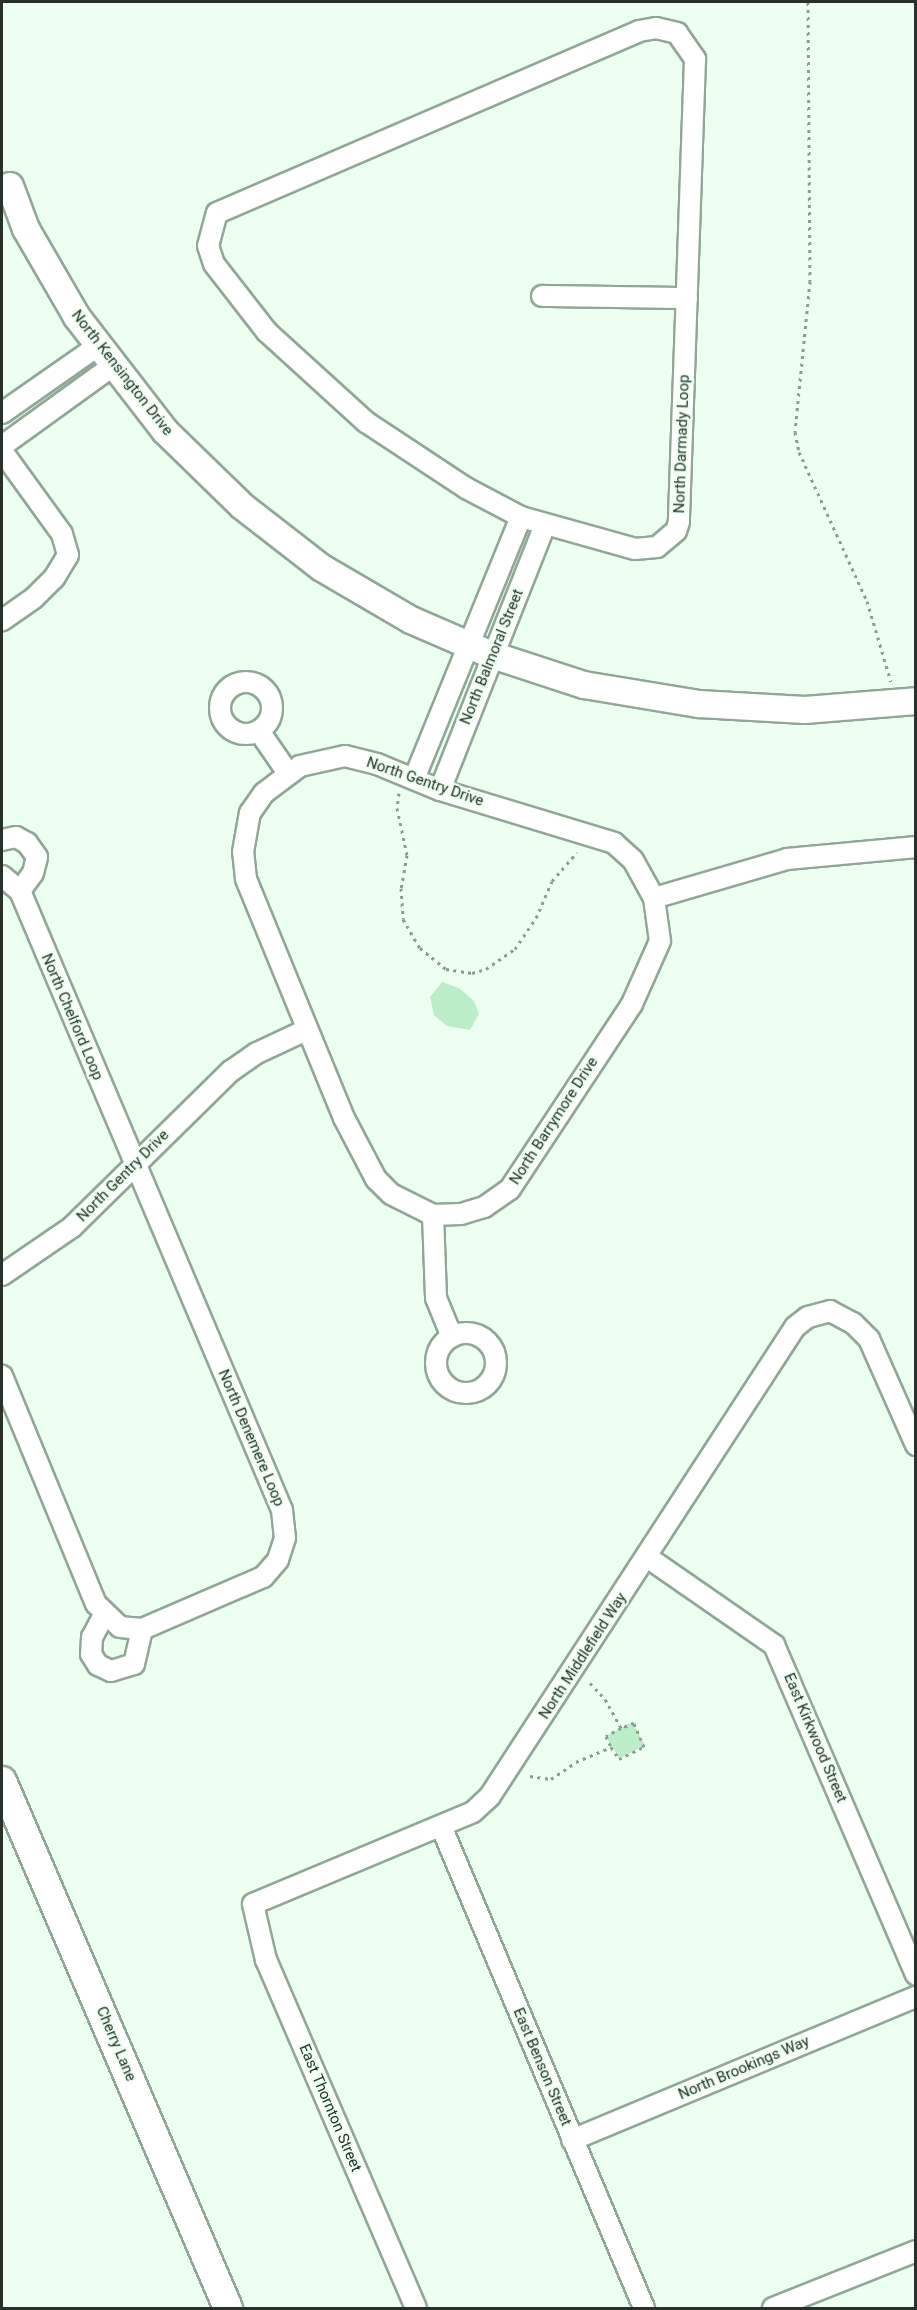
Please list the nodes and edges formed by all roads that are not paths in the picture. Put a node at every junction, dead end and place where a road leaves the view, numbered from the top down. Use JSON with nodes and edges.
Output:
{"nodes":[{"id":1,"x":10,"y":186,"type":"dead end"},
{"id":2,"x":542,"y":296,"type":"dead end"},
{"id":3,"x":687,"y":298,"type":"junction"},
{"id":4,"x":107,"y":355,"type":"junction"},
{"id":5,"x":2,"y":413,"type":"edge"},
{"id":6,"x":2,"y":446,"type":"edge"},
{"id":7,"x":2,"y":451,"type":"edge"},
{"id":8,"x":521,"y":517,"type":"junction"},
{"id":9,"x":545,"y":525,"type":"junction"},
{"id":10,"x":2,"y":620,"type":"edge"},
{"id":11,"x":468,"y":646,"type":"junction"},
{"id":12,"x":492,"y":655,"type":"junction"},
{"id":13,"x":915,"y":701,"type":"edge"},
{"id":14,"x":259,"y":731,"type":"dead end"},
{"id":15,"x":288,"y":772,"type":"junction"},
{"id":16,"x":414,"y":779,"type":"junction"},
{"id":17,"x":440,"y":790,"type":"junction"},
{"id":18,"x":2,"y":840,"type":"edge"},
{"id":19,"x":915,"y":847,"type":"edge"},
{"id":20,"x":2,"y":876,"type":"edge"},
{"id":21,"x":20,"y":891,"type":"junction"},
{"id":22,"x":654,"y":898,"type":"junction"},
{"id":23,"x":306,"y":1030,"type":"junction"},
{"id":24,"x":134,"y":1164,"type":"junction"},
{"id":25,"x":433,"y":1215,"type":"junction"},
{"id":26,"x":2,"y":1275,"type":"edge"},
{"id":27,"x":452,"y":1337,"type":"dead end"},
{"id":28,"x":2,"y":1376,"type":"edge"},
{"id":29,"x":915,"y":1445,"type":"edge"},
{"id":30,"x":647,"y":1557,"type":"junction"},
{"id":31,"x":105,"y":1613,"type":"junction"},
{"id":32,"x":142,"y":1629,"type":"junction"},
{"id":33,"x":2,"y":1781,"type":"edge"},
{"id":34,"x":441,"y":1826,"type":"junction"},
{"id":35,"x":253,"y":1904,"type":"joint"},
{"id":36,"x":915,"y":1975,"type":"edge"},
{"id":37,"x":915,"y":1996,"type":"edge"},
{"id":38,"x":572,"y":2140,"type":"junction"},
{"id":39,"x":915,"y":2251,"type":"edge"},
{"id":40,"x":228,"y":2308,"type":"edge"},
{"id":41,"x":416,"y":2308,"type":"edge"},
{"id":42,"x":644,"y":2308,"type":"edge"},
{"id":43,"x":773,"y":2308,"type":"edge"}],
"edges":[{"from":1,"to":4,"type":"street","name":"North Kensington Drive"},
{"from":2,"to":3,"type":"street"},
{"from":3,"to":8,"type":"street","name":"North Darmady Loop"},
{"from":3,"to":9,"type":"street","name":"North Darmady Loop"},
{"from":4,"to":5,"type":"street"},
{"from":4,"to":6,"type":"street"},
{"from":4,"to":11,"type":"street","name":"North Kensington Drive"},
{"from":7,"to":10,"type":"street"},
{"from":8,"to":9,"type":"street","name":"North Darmady Loop"},
{"from":8,"to":11,"type":"street","name":"North Balmoral Street"},
{"from":9,"to":12,"type":"street","name":"North Balmoral Street"},
{"from":11,"to":12,"type":"street","name":"North Kensington Drive"},
{"from":11,"to":16,"type":"street","name":"North Balmoral Street"},
{"from":12,"to":13,"type":"street","name":"North Kensington Drive"},
{"from":12,"to":17,"type":"street","name":"North Balmoral Street"},
{"from":14,"to":15,"type":"street"},
{"from":15,"to":16,"type":"street","name":"North Gentry Drive"},
{"from":15,"to":23,"type":"street","name":"North Gentry Drive"},
{"from":16,"to":17,"type":"street","name":"North Gentry Drive"},
{"from":17,"to":22,"type":"street","name":"North Gentry Drive"},
{"from":18,"to":21,"type":"street"},
{"from":19,"to":22,"type":"street"},
{"from":20,"to":21,"type":"street","name":"North Chelford Loop"},
{"from":21,"to":24,"type":"street","name":"North Chelford Loop"},
{"from":22,"to":25,"type":"street","name":"North Barrymore Drive"},
{"from":23,"to":24,"type":"street","name":"North Gentry Drive"},
{"from":23,"to":25,"type":"street","name":"North Barrymore Drive"},
{"from":24,"to":26,"type":"street","name":"North Gentry Drive"},
{"from":24,"to":32,"type":"street","name":"North Denemere Loop"},
{"from":25,"to":27,"type":"street"},
{"from":28,"to":31,"type":"street"},
{"from":29,"to":30,"type":"street","name":"North Middlefield Way"},
{"from":30,"to":34,"type":"street","name":"North Middlefield Way"},
{"from":30,"to":36,"type":"street","name":"East Kirkwood Street"},
{"from":31,"to":32,"type":"street"},
{"from":31,"to":32,"type":"street"},
{"from":33,"to":40,"type":"main road","name":"Cherry Lane"},
{"from":34,"to":35,"type":"street","name":"North Middlefield Way"},
{"from":34,"to":38,"type":"street","name":"East Benson Street"},
{"from":35,"to":41,"type":"street","name":"East Thornton Street"},
{"from":37,"to":38,"type":"street","name":"North Brookings Way"},
{"from":38,"to":42,"type":"street","name":"East Benson Street"},
{"from":39,"to":43,"type":"street"}]}
